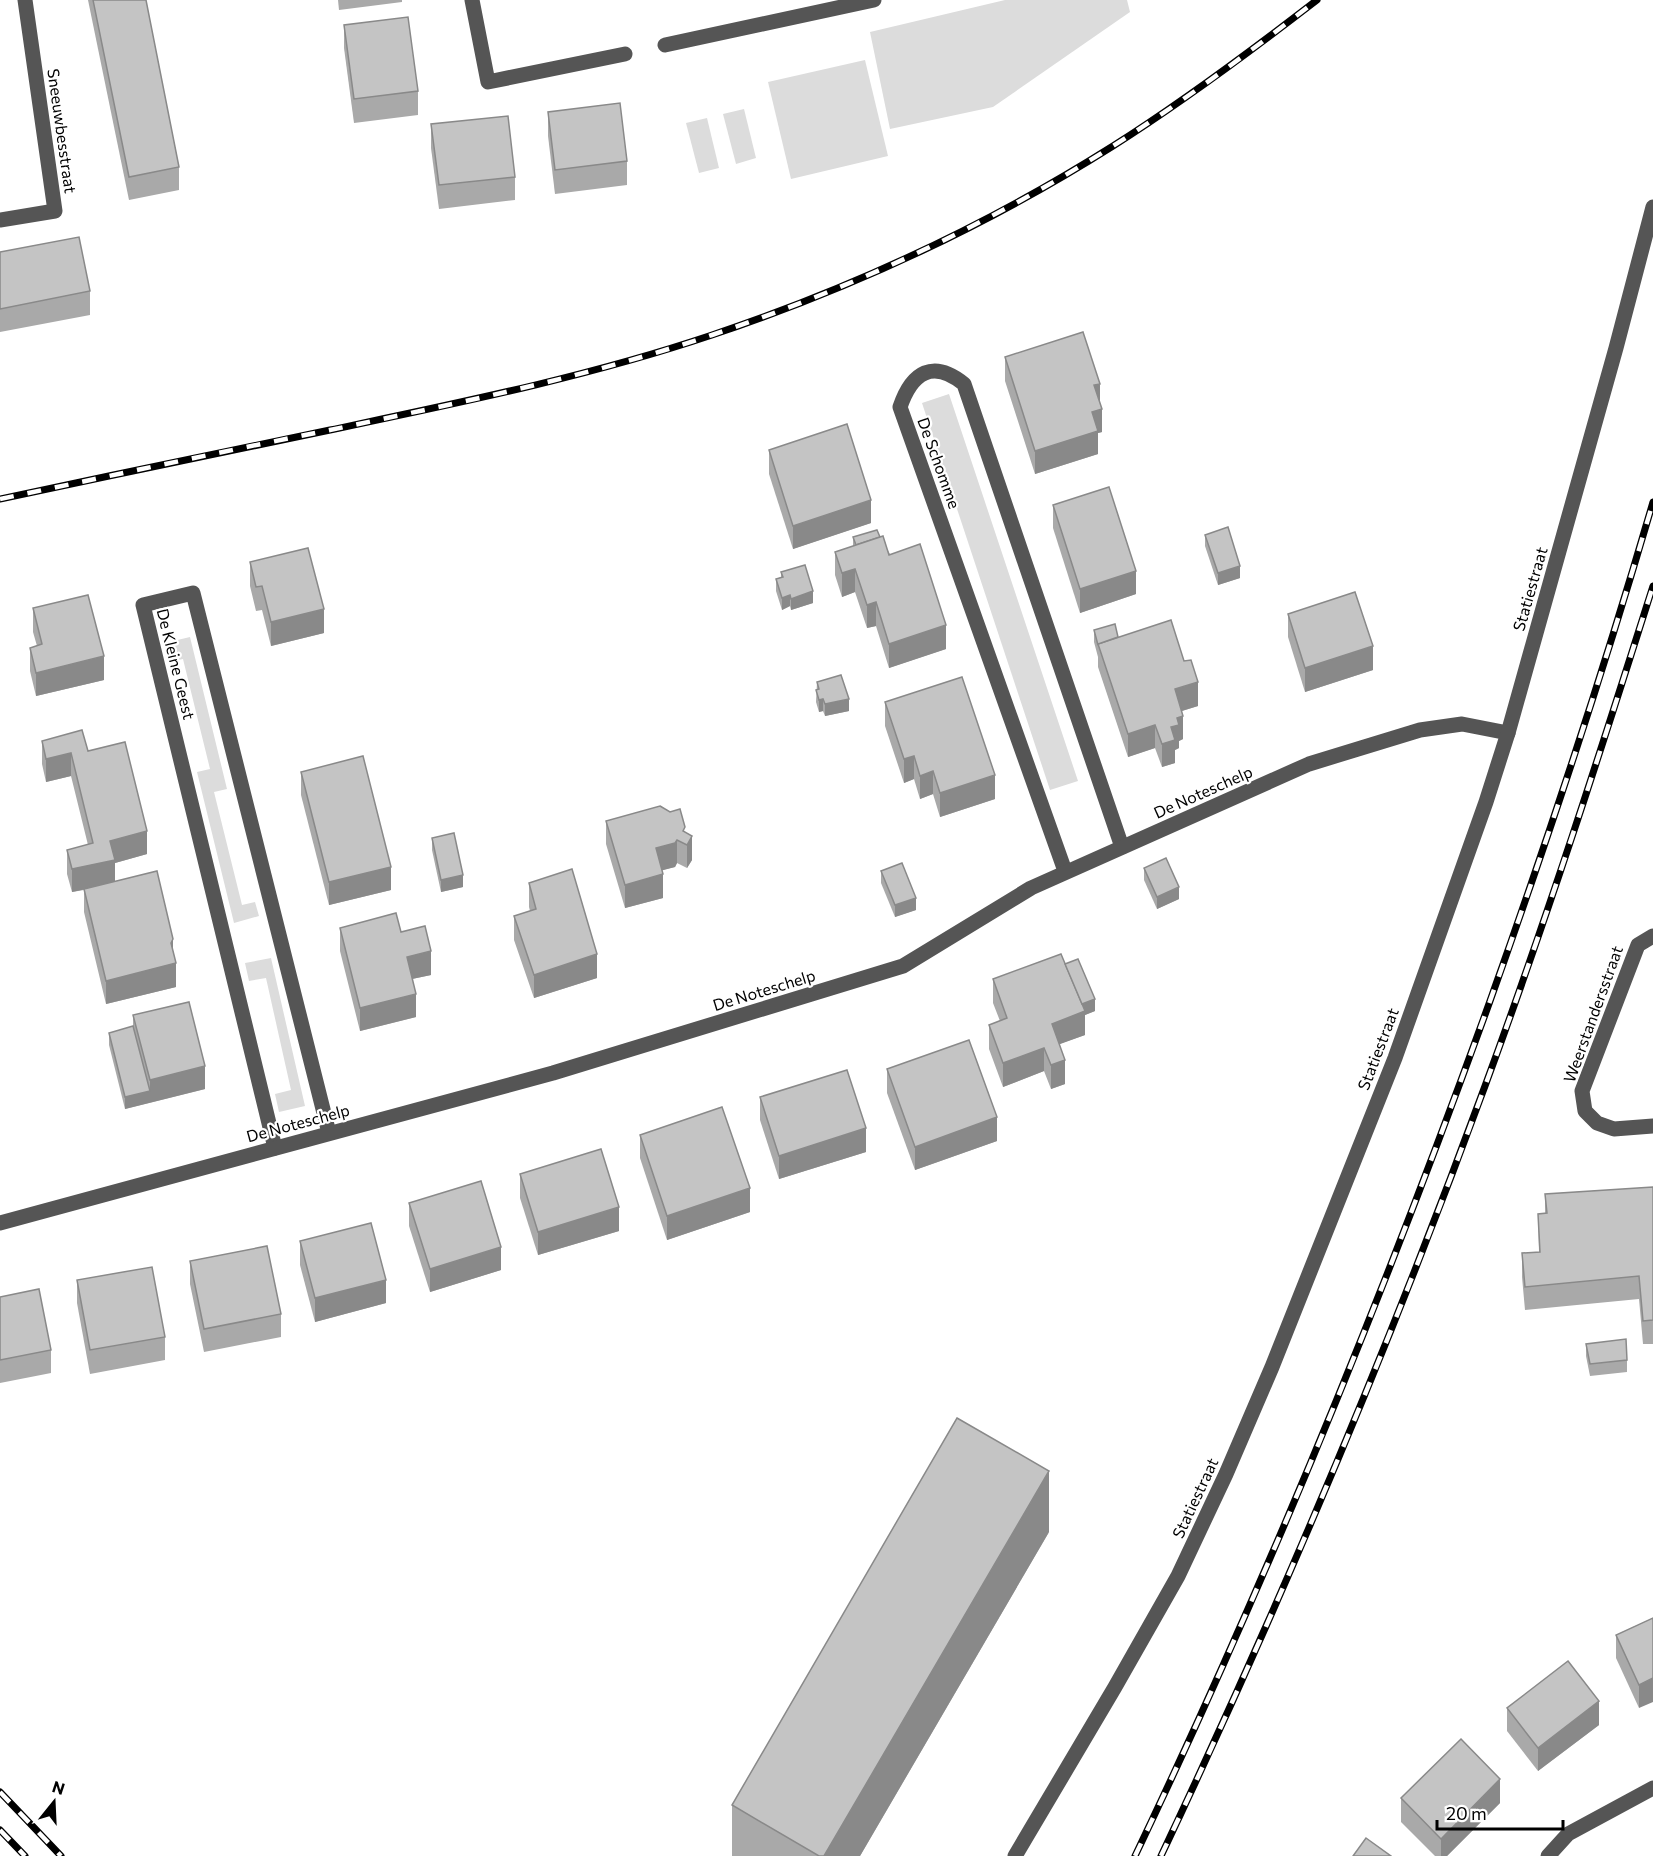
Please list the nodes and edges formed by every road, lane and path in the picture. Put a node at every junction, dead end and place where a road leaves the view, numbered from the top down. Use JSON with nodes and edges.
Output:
{"nodes":[{"id":1,"x":25,"y":0,"type":"edge"},
{"id":2,"x":472,"y":0,"type":"edge"},
{"id":3,"x":874,"y":0,"type":"edge"},
{"id":4,"x":665,"y":45,"type":"dead end"},
{"id":5,"x":625,"y":54,"type":"dead end"},
{"id":6,"x":1653,"y":207,"type":"edge"},
{"id":7,"x":0,"y":220,"type":"edge"},
{"id":8,"x":1508,"y":733,"type":"junction"},
{"id":9,"x":1122,"y":848,"type":"junction"},
{"id":10,"x":1065,"y":871,"type":"junction"},
{"id":11,"x":1653,"y":936,"type":"edge"},
{"id":12,"x":1653,"y":1126,"type":"edge"},
{"id":13,"x":329,"y":1133,"type":"junction"},
{"id":14,"x":275,"y":1148,"type":"junction"},
{"id":15,"x":0,"y":1223,"type":"edge"},
{"id":16,"x":1653,"y":1788,"type":"edge"},
{"id":17,"x":1015,"y":1856,"type":"edge"},
{"id":18,"x":1548,"y":1856,"type":"edge"}],
"edges":[{"from":1,"to":7,"type":"street","name":"Sneeuwbesstraat"},
{"from":2,"to":5,"type":"street"},
{"from":3,"to":4,"type":"street"},
{"from":6,"to":8,"type":"street","name":"Statiestraat"},
{"from":8,"to":9,"type":"street","name":"De Noteschelp"},
{"from":8,"to":17,"type":"street","name":"Statiestraat"},
{"from":9,"to":10,"type":"street","name":"De Noteschelp"},
{"from":9,"to":10,"type":"street","name":"De Schomme"},
{"from":10,"to":13,"type":"street","name":"De Noteschelp"},
{"from":11,"to":12,"type":"street","name":"Weerstandersstraat"},
{"from":13,"to":14,"type":"street","name":"De Noteschelp"},
{"from":13,"to":14,"type":"street","name":"De Kleine Geest"},
{"from":14,"to":15,"type":"street","name":"De Noteschelp"},
{"from":16,"to":18,"type":"street"}]}
